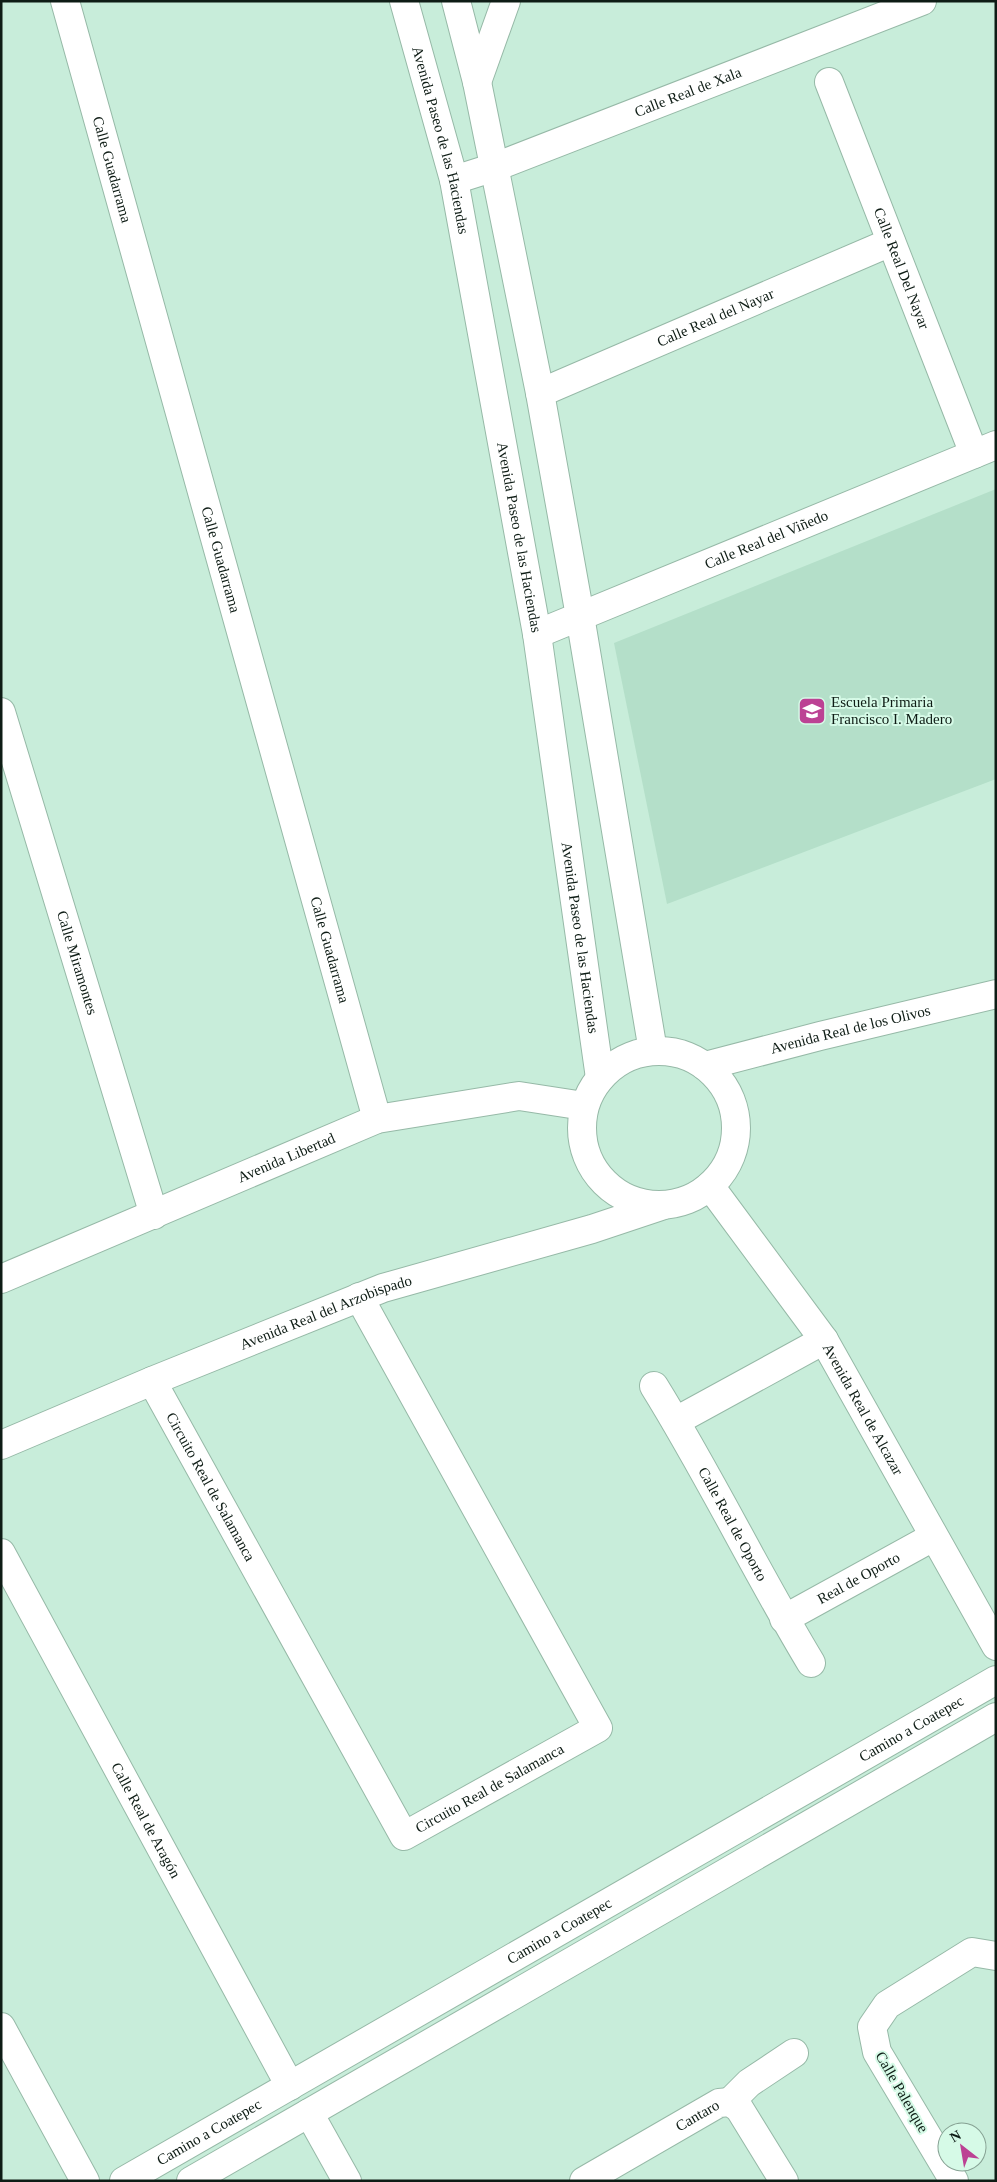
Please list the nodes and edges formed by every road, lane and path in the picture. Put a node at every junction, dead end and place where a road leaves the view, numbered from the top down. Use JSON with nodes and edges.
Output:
{"nodes":[{"id":1,"x":65,"y":1,"type":"edge"},
{"id":2,"x":404,"y":1,"type":"edge"},
{"id":3,"x":456,"y":1,"type":"edge"},
{"id":4,"x":506,"y":1,"type":"edge"},
{"id":5,"x":922,"y":1,"type":"edge"},
{"id":6,"x":477,"y":82,"type":"junction"},
{"id":7,"x":829,"y":82,"type":"dead end"},
{"id":8,"x":495,"y":167,"type":"junction"},
{"id":9,"x":454,"y":180,"type":"junction"},
{"id":10,"x":891,"y":242,"type":"junction"},
{"id":11,"x":540,"y":393,"type":"junction"},
{"id":12,"x":985,"y":450,"type":"edge"},
{"id":13,"x":580,"y":616,"type":"junction"},
{"id":14,"x":537,"y":634,"type":"junction"},
{"id":15,"x":1,"y":712,"type":"edge"},
{"id":16,"x":996,"y":994,"type":"edge"},
{"id":17,"x":653,"y":1051,"type":"junction"},
{"id":18,"x":705,"y":1066,"type":"junction"},
{"id":19,"x":600,"y":1078,"type":"junction"},
{"id":20,"x":584,"y":1106,"type":"junction"},
{"id":21,"x":377,"y":1119,"type":"junction"},
{"id":22,"x":710,"y":1186,"type":"junction"},
{"id":23,"x":661,"y":1206,"type":"junction"},
{"id":24,"x":154,"y":1215,"type":"junction"},
{"id":25,"x":1,"y":1279,"type":"edge"},
{"id":26,"x":359,"y":1297,"type":"junction"},
{"id":27,"x":824,"y":1340,"type":"junction"},
{"id":28,"x":152,"y":1380,"type":"junction"},
{"id":29,"x":654,"y":1386,"type":"dead end"},
{"id":30,"x":676,"y":1421,"type":"junction"},
{"id":31,"x":1,"y":1445,"type":"edge"},
{"id":32,"x":933,"y":1537,"type":"junction"},
{"id":33,"x":1,"y":1553,"type":"edge"},
{"id":34,"x":784,"y":1619,"type":"junction"},
{"id":35,"x":996,"y":1646,"type":"edge"},
{"id":36,"x":811,"y":1663,"type":"dead end"},
{"id":37,"x":996,"y":1680,"type":"edge"},
{"id":38,"x":996,"y":1717,"type":"edge"},
{"id":39,"x":996,"y":1956,"type":"edge"},
{"id":40,"x":1,"y":2027,"type":"edge"},
{"id":41,"x":794,"y":2053,"type":"dead end"},
{"id":42,"x":290,"y":2086,"type":"junction"},
{"id":43,"x":730,"y":2102,"type":"junction"},
{"id":44,"x":309,"y":2113,"type":"junction"},
{"id":45,"x":85,"y":2181,"type":"edge"},
{"id":46,"x":124,"y":2181,"type":"edge"},
{"id":47,"x":190,"y":2181,"type":"edge"},
{"id":48,"x":348,"y":2181,"type":"edge"},
{"id":49,"x":584,"y":2181,"type":"edge"},
{"id":50,"x":784,"y":2181,"type":"edge"},
{"id":51,"x":954,"y":2181,"type":"edge"}],
"edges":[{"from":1,"to":21,"type":"street","name":"Calle Guadarrama"},
{"from":2,"to":9,"type":"street","name":"Avenida Paseo de las Haciendas"},
{"from":3,"to":6,"type":"street"},
{"from":4,"to":6,"type":"street"},
{"from":5,"to":8,"type":"street","name":"Calle Real de Xala"},
{"from":6,"to":8,"type":"street"},
{"from":7,"to":10,"type":"street","name":"Calle Real Del Nayar"},
{"from":8,"to":9,"type":"street","name":"Calle Real de Xala"},
{"from":8,"to":11,"type":"street"},
{"from":9,"to":14,"type":"street","name":"Avenida Paseo de las Haciendas"},
{"from":10,"to":11,"type":"street","name":"Calle Real del Nayar"},
{"from":10,"to":12,"type":"street","name":"Calle Real Del Nayar"},
{"from":11,"to":13,"type":"street"},
{"from":12,"to":13,"type":"street","name":"Calle Real del Viñedo"},
{"from":13,"to":14,"type":"street","name":"Calle Real del Viñedo"},
{"from":13,"to":17,"type":"street"},
{"from":14,"to":19,"type":"street","name":"Avenida Paseo de las Haciendas"},
{"from":15,"to":24,"type":"street","name":"Calle Miramontes"},
{"from":16,"to":18,"type":"street","name":"Avenida Real de los Olivos"},
{"from":17,"to":18,"type":"street"},
{"from":17,"to":19,"type":"street"},
{"from":18,"to":22,"type":"street"},
{"from":19,"to":20,"type":"street"},
{"from":20,"to":21,"type":"street","name":"Avenida Libertad"},
{"from":20,"to":23,"type":"street"},
{"from":21,"to":24,"type":"street","name":"Avenida Libertad"},
{"from":22,"to":23,"type":"street"},
{"from":22,"to":27,"type":"street","name":"Avenida Real de Alcazar"},
{"from":23,"to":26,"type":"street","name":"Avenida Real del Arzobispado"},
{"from":24,"to":25,"type":"street","name":"Avenida Libertad"},
{"from":26,"to":28,"type":"street","name":"Avenida Real del Arzobispado"},
{"from":26,"to":28,"type":"street","name":"Circuito Real de Salamanca"},
{"from":27,"to":30,"type":"street"},
{"from":27,"to":32,"type":"street","name":"Avenida Real de Alcazar"},
{"from":28,"to":31,"type":"street","name":"Avenida Real del Arzobispado"},
{"from":29,"to":30,"type":"street","name":"Calle Real de Oporto"},
{"from":30,"to":34,"type":"street","name":"Calle Real de Oporto"},
{"from":32,"to":34,"type":"street","name":"Real de Oporto"},
{"from":32,"to":35,"type":"street","name":"Avenida Real de Alcazar"},
{"from":33,"to":42,"type":"street","name":"Calle Real de Aragón"},
{"from":34,"to":36,"type":"street","name":"Calle Real de Oporto"},
{"from":37,"to":42,"type":"street","name":"Camino a Coatepec"},
{"from":38,"to":44,"type":"street"},
{"from":39,"to":51,"type":"street","name":"Calle Palenque"},
{"from":40,"to":45,"type":"street"},
{"from":41,"to":43,"type":"street"},
{"from":42,"to":46,"type":"street","name":"Camino a Coatepec"},
{"from":43,"to":49,"type":"street","name":"Cantaro"},
{"from":43,"to":50,"type":"street","name":"Cantaro"},
{"from":44,"to":47,"type":"street"},
{"from":44,"to":48,"type":"street"}]}
